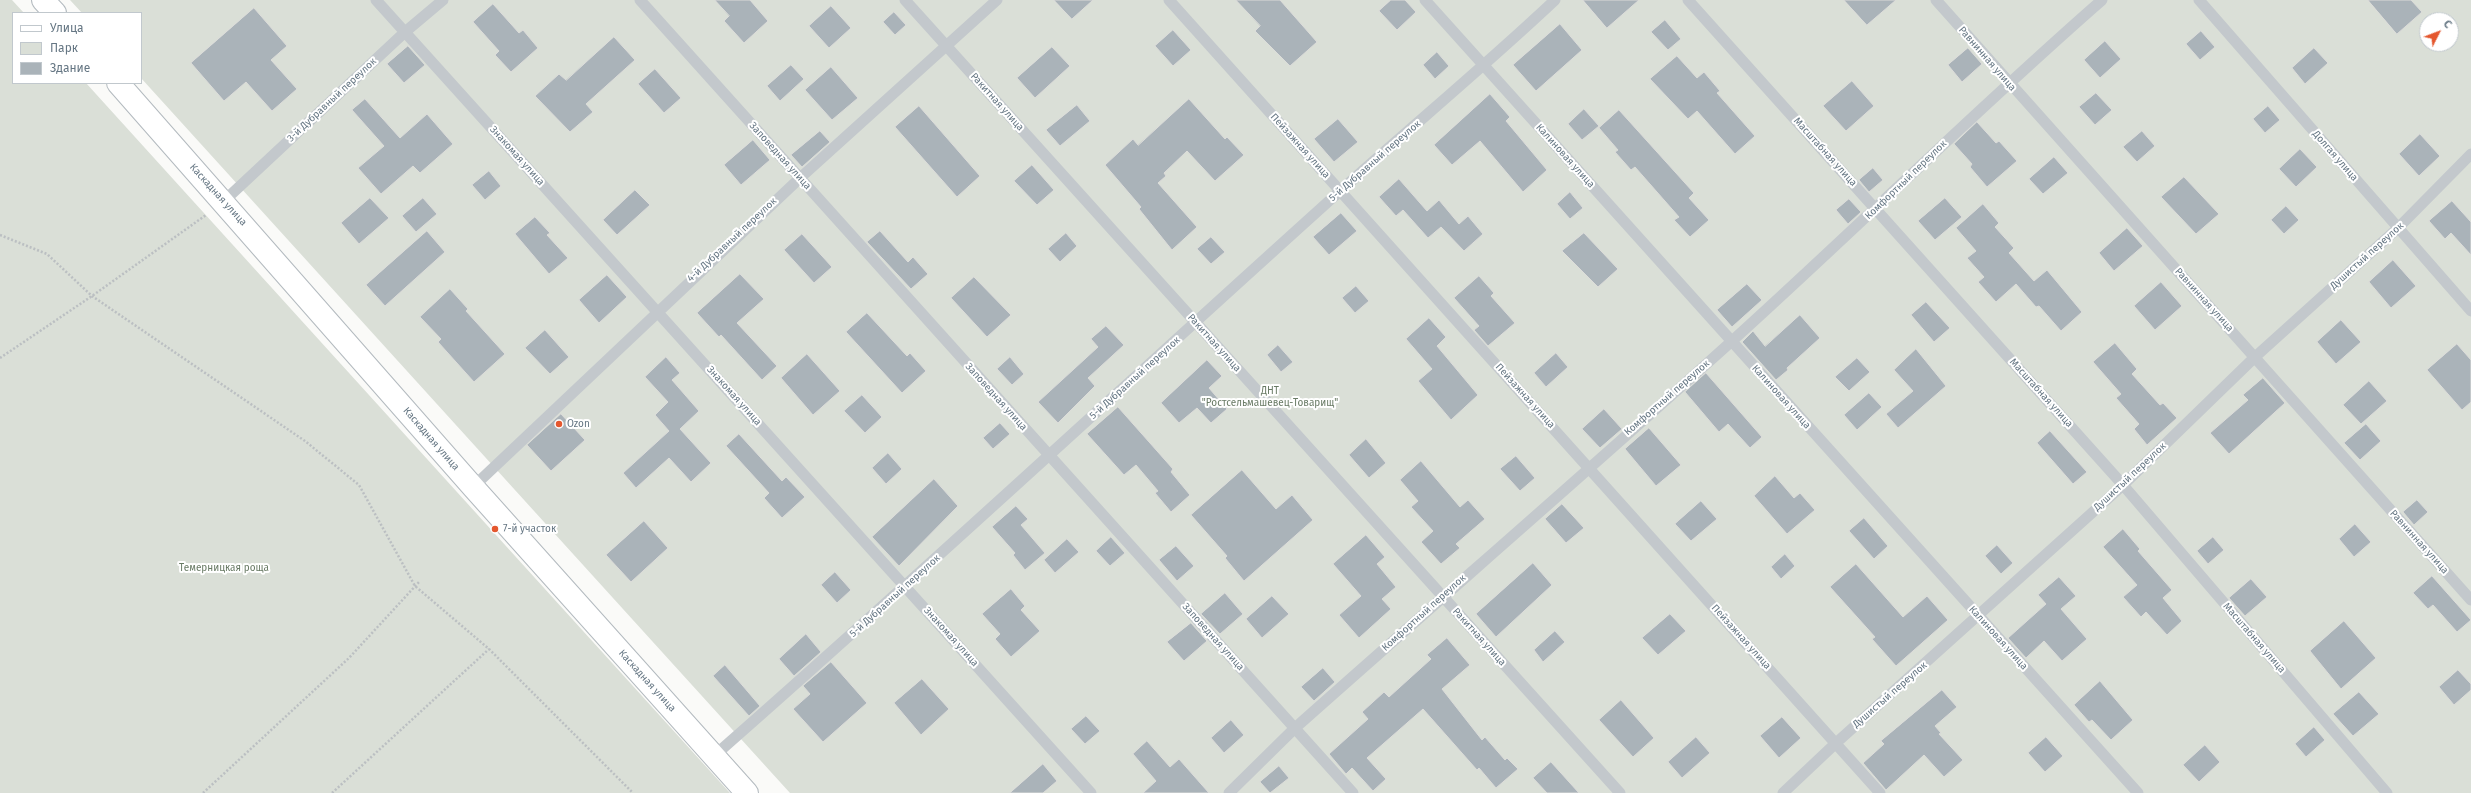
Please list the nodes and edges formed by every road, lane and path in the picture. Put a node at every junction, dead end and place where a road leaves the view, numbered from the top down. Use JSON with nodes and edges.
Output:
{"nodes":[{"id":1,"x":43,"y":0,"type":"edge"},
{"id":2,"x":376,"y":0,"type":"edge"},
{"id":3,"x":442,"y":0,"type":"edge"},
{"id":4,"x":640,"y":0,"type":"edge"},
{"id":5,"x":905,"y":0,"type":"edge"},
{"id":6,"x":997,"y":0,"type":"edge"},
{"id":7,"x":1168,"y":0,"type":"edge"},
{"id":8,"x":1424,"y":0,"type":"edge"},
{"id":9,"x":1555,"y":0,"type":"edge"},
{"id":10,"x":1688,"y":0,"type":"edge"},
{"id":11,"x":1936,"y":0,"type":"edge"},
{"id":12,"x":2102,"y":0,"type":"edge"},
{"id":13,"x":2199,"y":0,"type":"edge"},
{"id":14,"x":54,"y":12,"type":"edge"},
{"id":15,"x":405,"y":32,"type":"junction"},
{"id":16,"x":947,"y":46,"type":"junction"},
{"id":17,"x":1484,"y":66,"type":"junction"},
{"id":18,"x":2008,"y":82,"type":"junction"},
{"id":19,"x":119,"y":84,"type":"edge"},
{"id":20,"x":2471,"y":154,"type":"edge"},
{"id":21,"x":800,"y":178,"type":"junction"},
{"id":22,"x":1340,"y":191,"type":"junction"},
{"id":23,"x":224,"y":201,"type":"junction"},
{"id":24,"x":1876,"y":210,"type":"junction"},
{"id":25,"x":2398,"y":228,"type":"junction"},
{"id":26,"x":0,"y":235,"type":"edge"},
{"id":27,"x":92,"y":296,"type":"junction"},
{"id":28,"x":657,"y":310,"type":"junction"},
{"id":29,"x":2471,"y":311,"type":"edge"},
{"id":30,"x":1196,"y":323,"type":"junction"},
{"id":31,"x":1732,"y":342,"type":"junction"},
{"id":32,"x":2255,"y":357,"type":"junction"},
{"id":33,"x":0,"y":358,"type":"edge"},
{"id":34,"x":1050,"y":456,"type":"junction"},
{"id":35,"x":1589,"y":468,"type":"junction"},
{"id":36,"x":2123,"y":485,"type":"junction"},
{"id":37,"x":473,"y":487,"type":"junction"},
{"id":38,"x":419,"y":582,"type":"dead end"},
{"id":39,"x":415,"y":586,"type":"junction"},
{"id":40,"x":906,"y":587,"type":"junction"},
{"id":41,"x":1443,"y":597,"type":"junction"},
{"id":42,"x":2471,"y":600,"type":"edge"},
{"id":43,"x":1979,"y":616,"type":"junction"},
{"id":44,"x":489,"y":649,"type":"junction"},
{"id":45,"x":1295,"y":728,"type":"junction"},
{"id":46,"x":1836,"y":743,"type":"junction"},
{"id":47,"x":714,"y":756,"type":"junction"},
{"id":48,"x":203,"y":793,"type":"edge"},
{"id":49,"x":332,"y":793,"type":"edge"},
{"id":50,"x":633,"y":793,"type":"edge"},
{"id":51,"x":747,"y":793,"type":"edge"},
{"id":52,"x":1091,"y":793,"type":"edge"},
{"id":53,"x":1229,"y":793,"type":"edge"},
{"id":54,"x":1353,"y":793,"type":"edge"},
{"id":55,"x":1620,"y":793,"type":"edge"},
{"id":56,"x":1783,"y":793,"type":"edge"},
{"id":57,"x":1880,"y":793,"type":"edge"},
{"id":58,"x":2138,"y":793,"type":"edge"},
{"id":59,"x":2387,"y":793,"type":"edge"}],
"edges":[{"from":1,"to":14,"type":"street"},
{"from":2,"to":15,"type":"lane","name":"Знакомая улица"},
{"from":3,"to":15,"type":"lane","name":"3-й Дубравный переулок"},
{"from":4,"to":21,"type":"lane","name":"Заповедная улица"},
{"from":5,"to":16,"type":"lane","name":"Ракитная улица"},
{"from":6,"to":16,"type":"lane","name":"4-й Дубравный переулок"},
{"from":7,"to":22,"type":"lane","name":"Пейзажная улица"},
{"from":8,"to":17,"type":"lane","name":"Калиновая улица"},
{"from":9,"to":17,"type":"lane","name":"5-й Дубравный переулок"},
{"from":10,"to":24,"type":"lane","name":"Масштабная улица"},
{"from":11,"to":18,"type":"lane","name":"Равнинная улица"},
{"from":12,"to":18,"type":"lane","name":"Комфортный переулок"},
{"from":13,"to":25,"type":"lane","name":"Долгая улица"},
{"from":15,"to":23,"type":"lane","name":"3-й Дубравный переулок"},
{"from":15,"to":28,"type":"lane","name":"Знакомая улица"},
{"from":16,"to":21,"type":"lane","name":"4-й Дубравный переулок"},
{"from":16,"to":30,"type":"lane","name":"Ракитная улица"},
{"from":17,"to":22,"type":"lane","name":"5-й Дубравный переулок"},
{"from":17,"to":31,"type":"lane","name":"Калиновая улица"},
{"from":18,"to":24,"type":"lane","name":"Комфортный переулок"},
{"from":18,"to":32,"type":"lane","name":"Равнинная улица"},
{"from":19,"to":23,"type":"street","name":"Каскадная улица"},
{"from":20,"to":25,"type":"lane","name":"Душистый переулок"},
{"from":21,"to":28,"type":"lane","name":"4-й Дубравный переулок"},
{"from":21,"to":34,"type":"lane","name":"Заповедная улица"},
{"from":22,"to":30,"type":"lane","name":"5-й Дубравный переулок"},
{"from":22,"to":35,"type":"lane","name":"Пейзажная улица"},
{"from":23,"to":27,"type":"path"},
{"from":23,"to":37,"type":"street","name":"Каскадная улица"},
{"from":24,"to":31,"type":"lane","name":"Комфортный переулок"},
{"from":24,"to":36,"type":"lane","name":"Масштабная улица"},
{"from":25,"to":29,"type":"lane","name":"Долгая улица"},
{"from":25,"to":32,"type":"lane","name":"Душистый переулок"},
{"from":26,"to":27,"type":"path"},
{"from":27,"to":33,"type":"path"},
{"from":27,"to":39,"type":"path"},
{"from":28,"to":37,"type":"lane","name":"4-й Дубравный переулок"},
{"from":28,"to":40,"type":"lane","name":"Знакомая улица"},
{"from":30,"to":34,"type":"lane","name":"5-й Дубравный переулок"},
{"from":30,"to":41,"type":"lane","name":"Ракитная улица"},
{"from":31,"to":35,"type":"lane","name":"Комфортный переулок"},
{"from":31,"to":43,"type":"lane","name":"Калиновая улица"},
{"from":32,"to":36,"type":"lane","name":"Душистый переулок"},
{"from":32,"to":42,"type":"lane","name":"Равнинная улица"},
{"from":34,"to":40,"type":"lane","name":"5-й Дубравный переулок"},
{"from":34,"to":45,"type":"lane","name":"Заповедная улица"},
{"from":35,"to":41,"type":"lane","name":"Комфортный переулок"},
{"from":35,"to":46,"type":"lane","name":"Пейзажная улица"},
{"from":36,"to":43,"type":"lane","name":"Душистый переулок"},
{"from":36,"to":59,"type":"lane","name":"Масштабная улица"},
{"from":37,"to":47,"type":"street","name":"Каскадная улица"},
{"from":38,"to":39,"type":"path"},
{"from":39,"to":44,"type":"path"},
{"from":39,"to":48,"type":"path"},
{"from":40,"to":47,"type":"lane","name":"5-й Дубравный переулок"},
{"from":40,"to":52,"type":"lane","name":"Знакомая улица"},
{"from":41,"to":45,"type":"lane","name":"Комфортный переулок"},
{"from":41,"to":55,"type":"lane","name":"Ракитная улица"},
{"from":43,"to":46,"type":"lane","name":"Душистый переулок"},
{"from":43,"to":58,"type":"lane","name":"Калиновая улица"},
{"from":44,"to":49,"type":"path"},
{"from":44,"to":50,"type":"path"},
{"from":45,"to":53,"type":"lane","name":"Комфортный переулок"},
{"from":45,"to":54,"type":"lane","name":"Заповедная улица"},
{"from":46,"to":56,"type":"lane","name":"Душистый переулок"},
{"from":46,"to":57,"type":"lane","name":"Пейзажная улица"},
{"from":47,"to":51,"type":"street","name":"Каскадная улица"}]}
